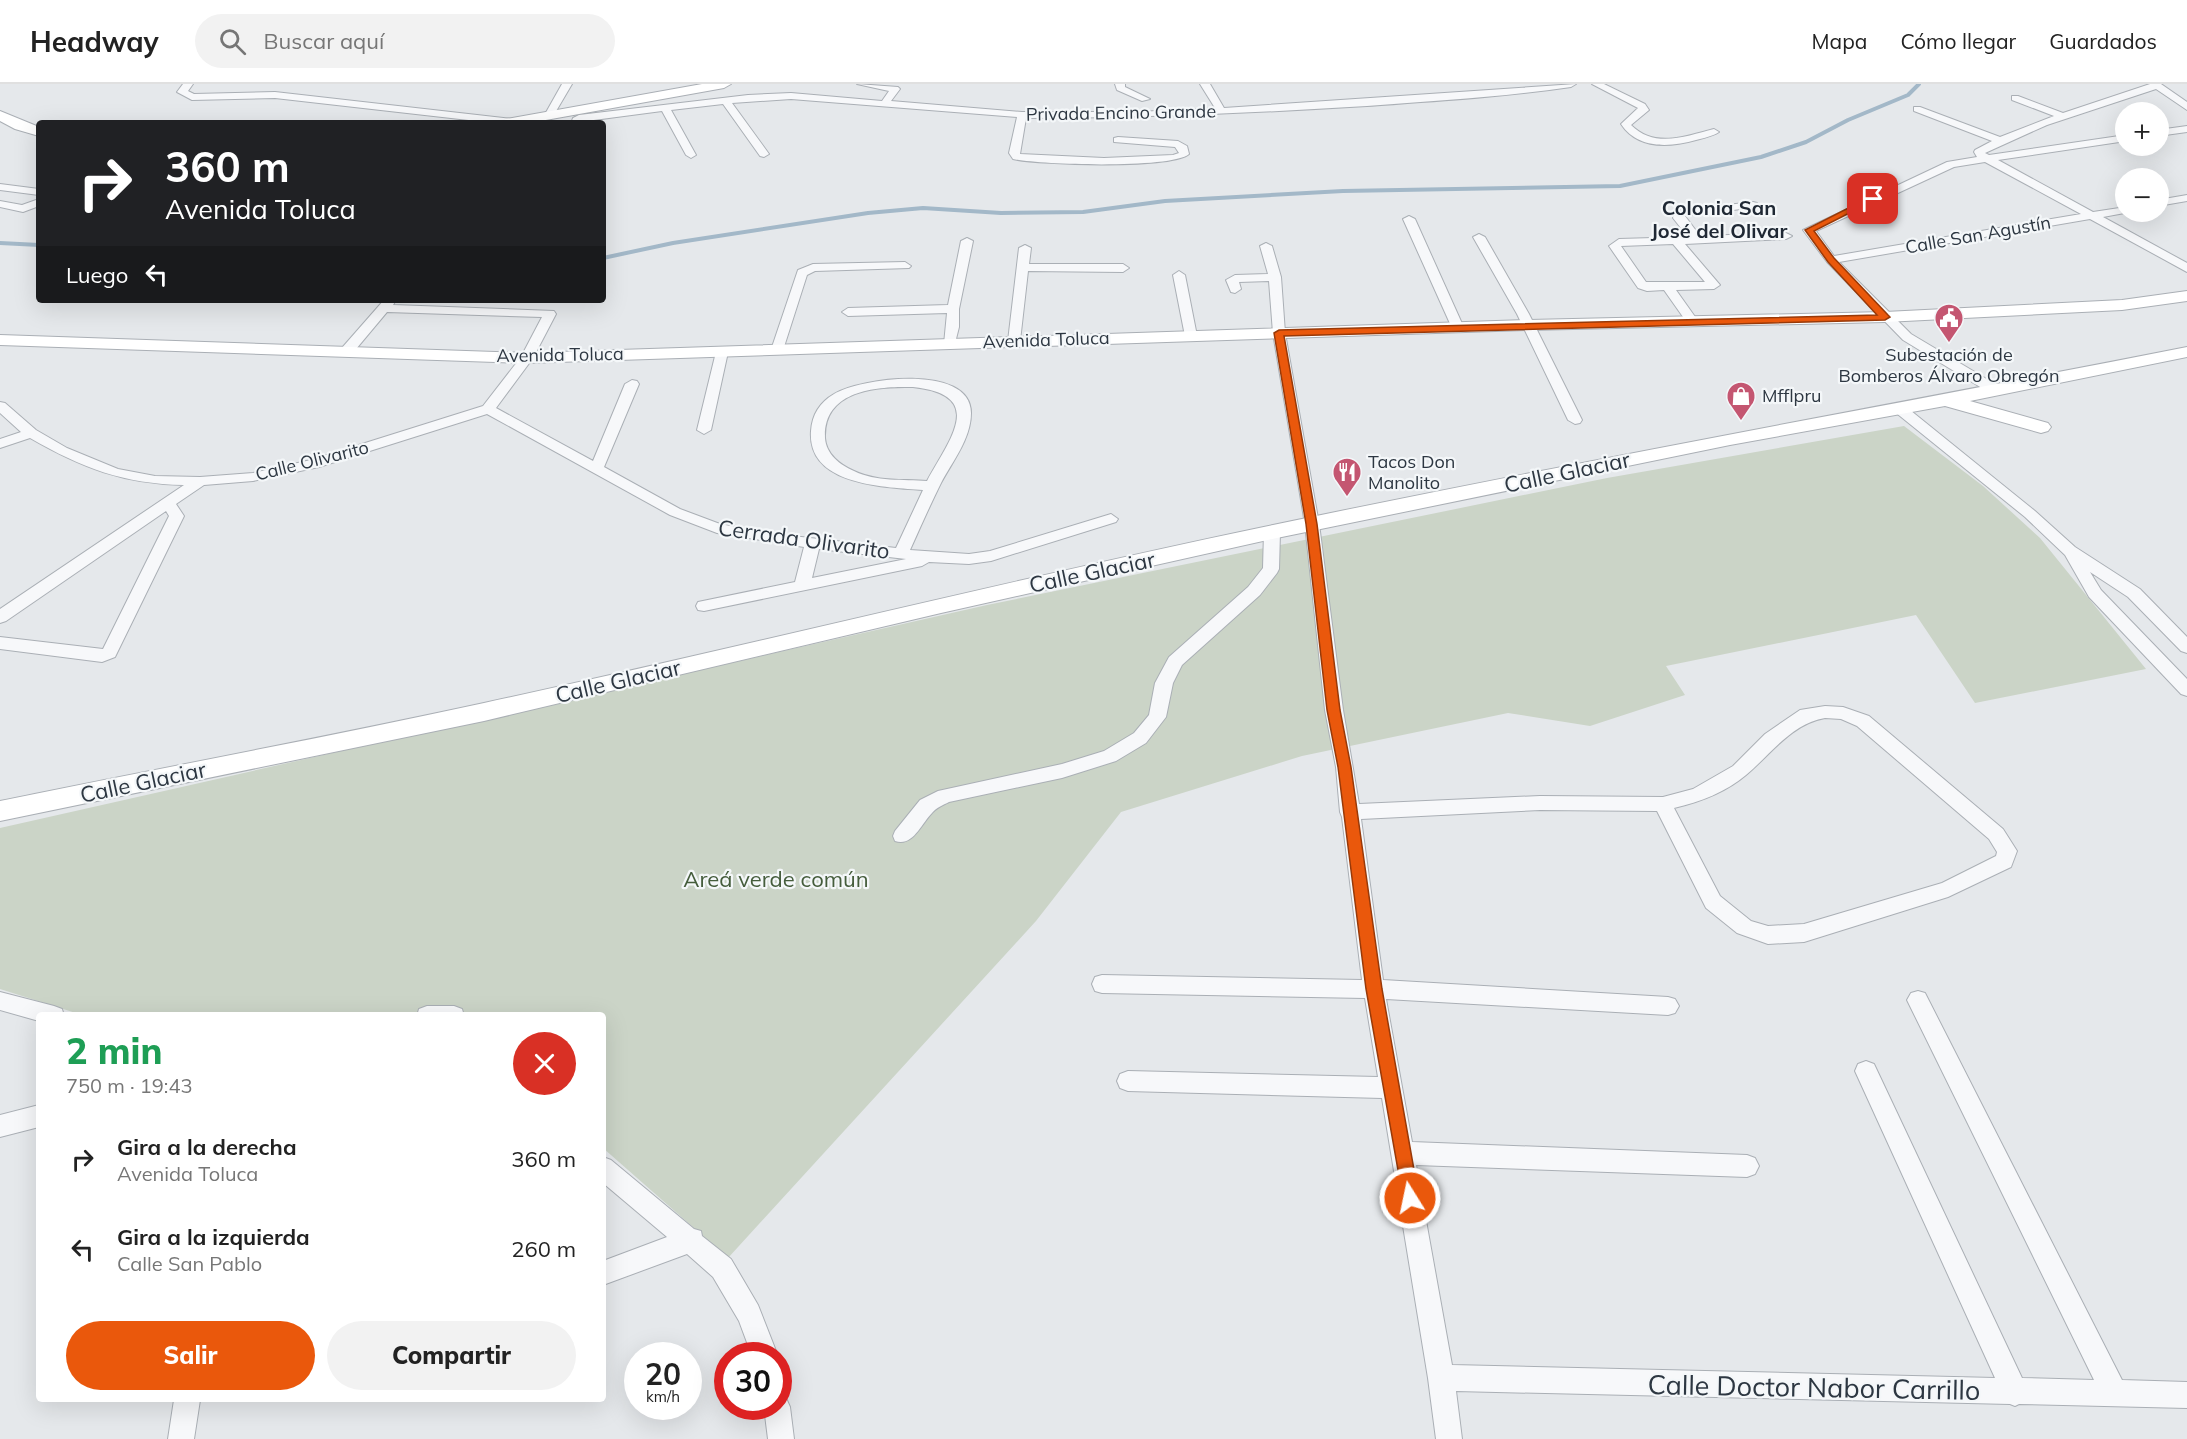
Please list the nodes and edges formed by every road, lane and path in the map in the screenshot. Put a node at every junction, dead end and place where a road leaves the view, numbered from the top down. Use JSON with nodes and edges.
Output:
{"nodes":[{"id":1,"x":188,"y":84,"type":"edge"},
{"id":2,"x":567,"y":84,"type":"edge"},
{"id":3,"x":724,"y":84,"type":"edge"},
{"id":4,"x":862,"y":84,"type":"edge"},
{"id":5,"x":1120,"y":84,"type":"edge"},
{"id":6,"x":1205,"y":84,"type":"edge"},
{"id":7,"x":1571,"y":84,"type":"edge"},
{"id":8,"x":1597,"y":84,"type":"edge"},
{"id":9,"x":2156,"y":85,"type":"edge"},
{"id":10,"x":678,"y":92,"type":"junction"},
{"id":11,"x":2015,"y":98,"type":"dead end"},
{"id":12,"x":1145,"y":99,"type":"dead end"},
{"id":13,"x":726,"y":101,"type":"junction"},
{"id":14,"x":690,"y":105,"type":"junction"},
{"id":15,"x":884,"y":105,"type":"junction"},
{"id":16,"x":2187,"y":107,"type":"edge"},
{"id":17,"x":665,"y":108,"type":"junction"},
{"id":18,"x":1917,"y":109,"type":"dead end"},
{"id":19,"x":1221,"y":111,"type":"junction"},
{"id":20,"x":0,"y":115,"type":"edge"},
{"id":21,"x":1022,"y":115,"type":"junction"},
{"id":22,"x":549,"y":116,"type":"junction"},
{"id":23,"x":2062,"y":116,"type":"junction"},
{"id":24,"x":485,"y":120,"type":"edge"},
{"id":25,"x":526,"y":120,"type":"edge"},
{"id":26,"x":576,"y":120,"type":"edge"},
{"id":27,"x":2187,"y":129,"type":"edge"},
{"id":28,"x":36,"y":131,"type":"edge"},
{"id":29,"x":2169,"y":131,"type":"edge"},
{"id":30,"x":1714,"y":132,"type":"dead end"},
{"id":31,"x":1118,"y":140,"type":"dead end"},
{"id":32,"x":2115,"y":140,"type":"edge"},
{"id":33,"x":2000,"y":141,"type":"junction"},
{"id":34,"x":764,"y":154,"type":"dead end"},
{"id":35,"x":691,"y":156,"type":"dead end"},
{"id":36,"x":1984,"y":158,"type":"junction"},
{"id":37,"x":0,"y":187,"type":"edge"},
{"id":38,"x":36,"y":192,"type":"edge"},
{"id":39,"x":2187,"y":198,"type":"edge"},
{"id":40,"x":2169,"y":202,"type":"edge"},
{"id":41,"x":36,"y":203,"type":"edge"},
{"id":42,"x":0,"y":204,"type":"edge"},
{"id":43,"x":1753,"y":205,"type":"dead end"},
{"id":44,"x":2115,"y":212,"type":"edge"},
{"id":45,"x":2093,"y":216,"type":"junction"},
{"id":46,"x":1409,"y":219,"type":"dead end"},
{"id":47,"x":1786,"y":236,"type":"dead end"},
{"id":48,"x":1479,"y":237,"type":"dead end"},
{"id":49,"x":1697,"y":240,"type":"junction"},
{"id":50,"x":1677,"y":241,"type":"junction"},
{"id":51,"x":967,"y":242,"type":"dead end"},
{"id":52,"x":1266,"y":246,"type":"dead end"},
{"id":53,"x":1025,"y":248,"type":"dead end"},
{"id":54,"x":1831,"y":260,"type":"junction"},
{"id":55,"x":905,"y":266,"type":"dead end"},
{"id":56,"x":1023,"y":267,"type":"junction"},
{"id":57,"x":1123,"y":268,"type":"dead end"},
{"id":58,"x":2187,"y":268,"type":"edge"},
{"id":59,"x":1179,"y":275,"type":"dead end"},
{"id":60,"x":1275,"y":277,"type":"junction"},
{"id":61,"x":2187,"y":283,"type":"edge"},
{"id":62,"x":1668,"y":287,"type":"junction"},
{"id":63,"x":1234,"y":289,"type":"dead end"},
{"id":64,"x":2187,"y":296,"type":"edge"},
{"id":65,"x":387,"y":304,"type":"edge"},
{"id":66,"x":2091,"y":305,"type":"junction"},
{"id":67,"x":953,"y":309,"type":"junction"},
{"id":68,"x":848,"y":312,"type":"dead end"},
{"id":69,"x":1885,"y":317,"type":"junction"},
{"id":70,"x":1692,"y":321,"type":"junction"},
{"id":71,"x":1529,"y":325,"type":"junction"},
{"id":72,"x":1458,"y":327,"type":"junction"},
{"id":73,"x":1279,"y":333,"type":"junction"},
{"id":74,"x":1191,"y":336,"type":"junction"},
{"id":75,"x":0,"y":339,"type":"edge"},
{"id":76,"x":1014,"y":342,"type":"junction"},
{"id":77,"x":950,"y":344,"type":"junction"},
{"id":78,"x":777,"y":350,"type":"junction"},
{"id":79,"x":346,"y":352,"type":"junction"},
{"id":80,"x":722,"y":352,"type":"junction"},
{"id":81,"x":2187,"y":352,"type":"edge"},
{"id":82,"x":527,"y":358,"type":"junction"},
{"id":83,"x":632,"y":384,"type":"dead end"},
{"id":84,"x":1995,"y":390,"type":"junction"},
{"id":85,"x":1946,"y":400,"type":"junction"},
{"id":86,"x":0,"y":406,"type":"edge"},
{"id":87,"x":488,"y":409,"type":"junction"},
{"id":88,"x":1900,"y":409,"type":"junction"},
{"id":89,"x":1575,"y":420,"type":"dead end"},
{"id":90,"x":2041,"y":427,"type":"dead end"},
{"id":91,"x":704,"y":429,"type":"dead end"},
{"id":92,"x":31,"y":433,"type":"junction"},
{"id":93,"x":0,"y":444,"type":"edge"},
{"id":94,"x":596,"y":470,"type":"junction"},
{"id":95,"x":201,"y":481,"type":"junction"},
{"id":96,"x":932,"y":486,"type":"junction"},
{"id":97,"x":167,"y":503,"type":"junction"},
{"id":98,"x":1111,"y":519,"type":"dead end"},
{"id":99,"x":1312,"y":524,"type":"junction"},
{"id":100,"x":1272,"y":532,"type":"junction"},
{"id":101,"x":813,"y":543,"type":"junction"},
{"id":102,"x":2070,"y":551,"type":"junction"},
{"id":103,"x":901,"y":553,"type":"junction"},
{"id":104,"x":938,"y":558,"type":"junction"},
{"id":105,"x":802,"y":586,"type":"junction"},
{"id":106,"x":704,"y":606,"type":"dead end"},
{"id":107,"x":0,"y":617,"type":"edge"},
{"id":108,"x":2140,"y":641,"type":"junction"},
{"id":109,"x":0,"y":643,"type":"edge"},
{"id":110,"x":2183,"y":643,"type":"edge"},
{"id":111,"x":2187,"y":690,"type":"edge"},
{"id":112,"x":1663,"y":804,"type":"junction"},
{"id":113,"x":0,"y":811,"type":"edge"},
{"id":114,"x":1349,"y":812,"type":"junction"},
{"id":115,"x":902,"y":836,"type":"dead end"},
{"id":116,"x":1102,"y":984,"type":"dead end"},
{"id":117,"x":1374,"y":989,"type":"junction"},
{"id":118,"x":1918,"y":1000,"type":"dead end"},
{"id":119,"x":0,"y":1001,"type":"edge"},
{"id":120,"x":1668,"y":1006,"type":"dead end"},
{"id":121,"x":40,"y":1012,"type":"edge"},
{"id":122,"x":1866,"y":1071,"type":"dead end"},
{"id":123,"x":1128,"y":1081,"type":"dead end"},
{"id":124,"x":1390,"y":1088,"type":"junction"},
{"id":125,"x":36,"y":1117,"type":"edge"},
{"id":126,"x":0,"y":1126,"type":"edge"},
{"id":127,"x":1402,"y":1153,"type":"junction"},
{"id":128,"x":1747,"y":1166,"type":"dead end"},
{"id":129,"x":606,"y":1170,"type":"edge"},
{"id":130,"x":692,"y":1240,"type":"junction"},
{"id":131,"x":606,"y":1273,"type":"edge"},
{"id":132,"x":760,"y":1342,"type":"edge"},
{"id":133,"x":1441,"y":1378,"type":"junction"},
{"id":134,"x":2015,"y":1393,"type":"junction"},
{"id":135,"x":2115,"y":1395,"type":"junction"},
{"id":136,"x":2187,"y":1395,"type":"edge"},
{"id":137,"x":187,"y":1402,"type":"edge"},
{"id":138,"x":778,"y":1420,"type":"edge"},
{"id":139,"x":780,"y":1438,"type":"edge"},
{"id":140,"x":182,"y":1439,"type":"edge"},
{"id":141,"x":1449,"y":1439,"type":"edge"}],
"edges":[{"from":1,"to":24,"type":"street"},
{"from":2,"to":22,"type":"street"},
{"from":3,"to":10,"type":"street"},
{"from":4,"to":15,"type":"street"},
{"from":5,"to":12,"type":"street"},
{"from":6,"to":19,"type":"street"},
{"from":7,"to":19,"type":"street","name":"Privada Encino Grande"},
{"from":8,"to":30,"type":"street"},
{"from":9,"to":16,"type":"street"},
{"from":9,"to":23,"type":"street"},
{"from":10,"to":14,"type":"street"},
{"from":10,"to":22,"type":"street"},
{"from":11,"to":23,"type":"street"},
{"from":13,"to":14,"type":"street","name":"Privada Encino Grande"},
{"from":13,"to":15,"type":"street","name":"Privada Encino Grande"},
{"from":13,"to":34,"type":"street"},
{"from":14,"to":17,"type":"street","name":"Privada Encino Grande"},
{"from":15,"to":21,"type":"street","name":"Privada Encino Grande"},
{"from":17,"to":26,"type":"street","name":"Privada Encino Grande"},
{"from":17,"to":35,"type":"street"},
{"from":18,"to":33,"type":"street"},
{"from":19,"to":21,"type":"street","name":"Privada Encino Grande"},
{"from":20,"to":28,"type":"street"},
{"from":21,"to":31,"type":"street"},
{"from":22,"to":25,"type":"street"},
{"from":23,"to":33,"type":"street"},
{"from":27,"to":29,"type":"street"},
{"from":32,"to":36,"type":"street"},
{"from":33,"to":36,"type":"street"},
{"from":36,"to":45,"type":"street"},
{"from":36,"to":54,"type":"street"},
{"from":37,"to":38,"type":"street"},
{"from":39,"to":40,"type":"street"},
{"from":41,"to":42,"type":"street"},
{"from":43,"to":49,"type":"street"},
{"from":44,"to":45,"type":"street","name":"Calle San Agustín"},
{"from":45,"to":54,"type":"street","name":"Calle San Agustín"},
{"from":45,"to":58,"type":"street"},
{"from":46,"to":72,"type":"street"},
{"from":47,"to":49,"type":"street"},
{"from":48,"to":71,"type":"street"},
{"from":49,"to":50,"type":"street"},
{"from":50,"to":62,"type":"street"},
{"from":50,"to":62,"type":"street"},
{"from":51,"to":67,"type":"street"},
{"from":52,"to":60,"type":"street"},
{"from":53,"to":56,"type":"street"},
{"from":54,"to":69,"type":"street"},
{"from":55,"to":78,"type":"street"},
{"from":56,"to":57,"type":"street"},
{"from":56,"to":76,"type":"street"},
{"from":59,"to":74,"type":"street"},
{"from":60,"to":63,"type":"street"},
{"from":60,"to":73,"type":"street"},
{"from":61,"to":66,"type":"street","name":"Avenida Toluca"},
{"from":62,"to":70,"type":"street"},
{"from":64,"to":66,"type":"street","name":"Avenida Toluca"},
{"from":65,"to":79,"type":"street"},
{"from":65,"to":82,"type":"street"},
{"from":66,"to":69,"type":"street","name":"Avenida Toluca"},
{"from":67,"to":68,"type":"street"},
{"from":67,"to":77,"type":"street"},
{"from":69,"to":70,"type":"street","name":"Avenida Toluca"},
{"from":69,"to":84,"type":"street"},
{"from":70,"to":71,"type":"street","name":"Avenida Toluca"},
{"from":71,"to":72,"type":"street","name":"Avenida Toluca"},
{"from":71,"to":89,"type":"street"},
{"from":72,"to":73,"type":"street","name":"Avenida Toluca"},
{"from":73,"to":74,"type":"street","name":"Avenida Toluca"},
{"from":73,"to":99,"type":"street"},
{"from":74,"to":76,"type":"street","name":"Avenida Toluca"},
{"from":75,"to":79,"type":"street","name":"Avenida Toluca"},
{"from":76,"to":77,"type":"street","name":"Avenida Toluca"},
{"from":77,"to":78,"type":"street","name":"Avenida Toluca"},
{"from":78,"to":80,"type":"street","name":"Avenida Toluca"},
{"from":79,"to":82,"type":"street","name":"Avenida Toluca"},
{"from":80,"to":82,"type":"street","name":"Avenida Toluca"},
{"from":80,"to":91,"type":"street"},
{"from":81,"to":84,"type":"street","name":"Calle Glaciar"},
{"from":82,"to":87,"type":"street"},
{"from":83,"to":94,"type":"street"},
{"from":84,"to":85,"type":"street","name":"Calle Glaciar"},
{"from":85,"to":88,"type":"street","name":"Calle Glaciar"},
{"from":85,"to":90,"type":"street"},
{"from":86,"to":92,"type":"street","name":"Calle Olivarito"},
{"from":87,"to":94,"type":"street","name":"Cerrada Olivarito"},
{"from":87,"to":95,"type":"street","name":"Calle Olivarito"},
{"from":88,"to":99,"type":"street","name":"Calle Glaciar"},
{"from":88,"to":102,"type":"street"},
{"from":92,"to":93,"type":"street"},
{"from":92,"to":95,"type":"street","name":"Calle Olivarito"},
{"from":94,"to":101,"type":"street","name":"Cerrada Olivarito"},
{"from":95,"to":97,"type":"street"},
{"from":96,"to":96,"type":"street"},
{"from":96,"to":103,"type":"street"},
{"from":97,"to":107,"type":"street"},
{"from":97,"to":109,"type":"street"},
{"from":98,"to":104,"type":"street","name":"Cerrada Olivarito"},
{"from":99,"to":100,"type":"street","name":"Calle Glaciar"},
{"from":99,"to":114,"type":"street"},
{"from":100,"to":113,"type":"street","name":"Calle Glaciar"},
{"from":100,"to":115,"type":"street"},
{"from":101,"to":103,"type":"street","name":"Cerrada Olivarito"},
{"from":101,"to":105,"type":"street"},
{"from":102,"to":108,"type":"street"},
{"from":102,"to":110,"type":"street"},
{"from":103,"to":104,"type":"street","name":"Cerrada Olivarito"},
{"from":104,"to":105,"type":"street"},
{"from":105,"to":106,"type":"street"},
{"from":108,"to":110,"type":"street"},
{"from":108,"to":111,"type":"street"},
{"from":112,"to":112,"type":"street"},
{"from":112,"to":114,"type":"street"},
{"from":114,"to":117,"type":"street"},
{"from":116,"to":117,"type":"street"},
{"from":117,"to":120,"type":"street"},
{"from":117,"to":124,"type":"street"},
{"from":118,"to":135,"type":"street"},
{"from":119,"to":121,"type":"street"},
{"from":122,"to":134,"type":"street"},
{"from":123,"to":124,"type":"street"},
{"from":124,"to":127,"type":"street"},
{"from":125,"to":126,"type":"street"},
{"from":127,"to":128,"type":"street"},
{"from":127,"to":133,"type":"street"},
{"from":129,"to":130,"type":"street"},
{"from":130,"to":131,"type":"street"},
{"from":130,"to":132,"type":"street"},
{"from":133,"to":134,"type":"street","name":"Calle Doctor Nabor Carrillo"},
{"from":133,"to":141,"type":"street"},
{"from":134,"to":135,"type":"street","name":"Calle Doctor Nabor Carrillo"},
{"from":135,"to":136,"type":"street","name":"Calle Doctor Nabor Carrillo"},
{"from":137,"to":140,"type":"street"},
{"from":138,"to":139,"type":"street"}]}
